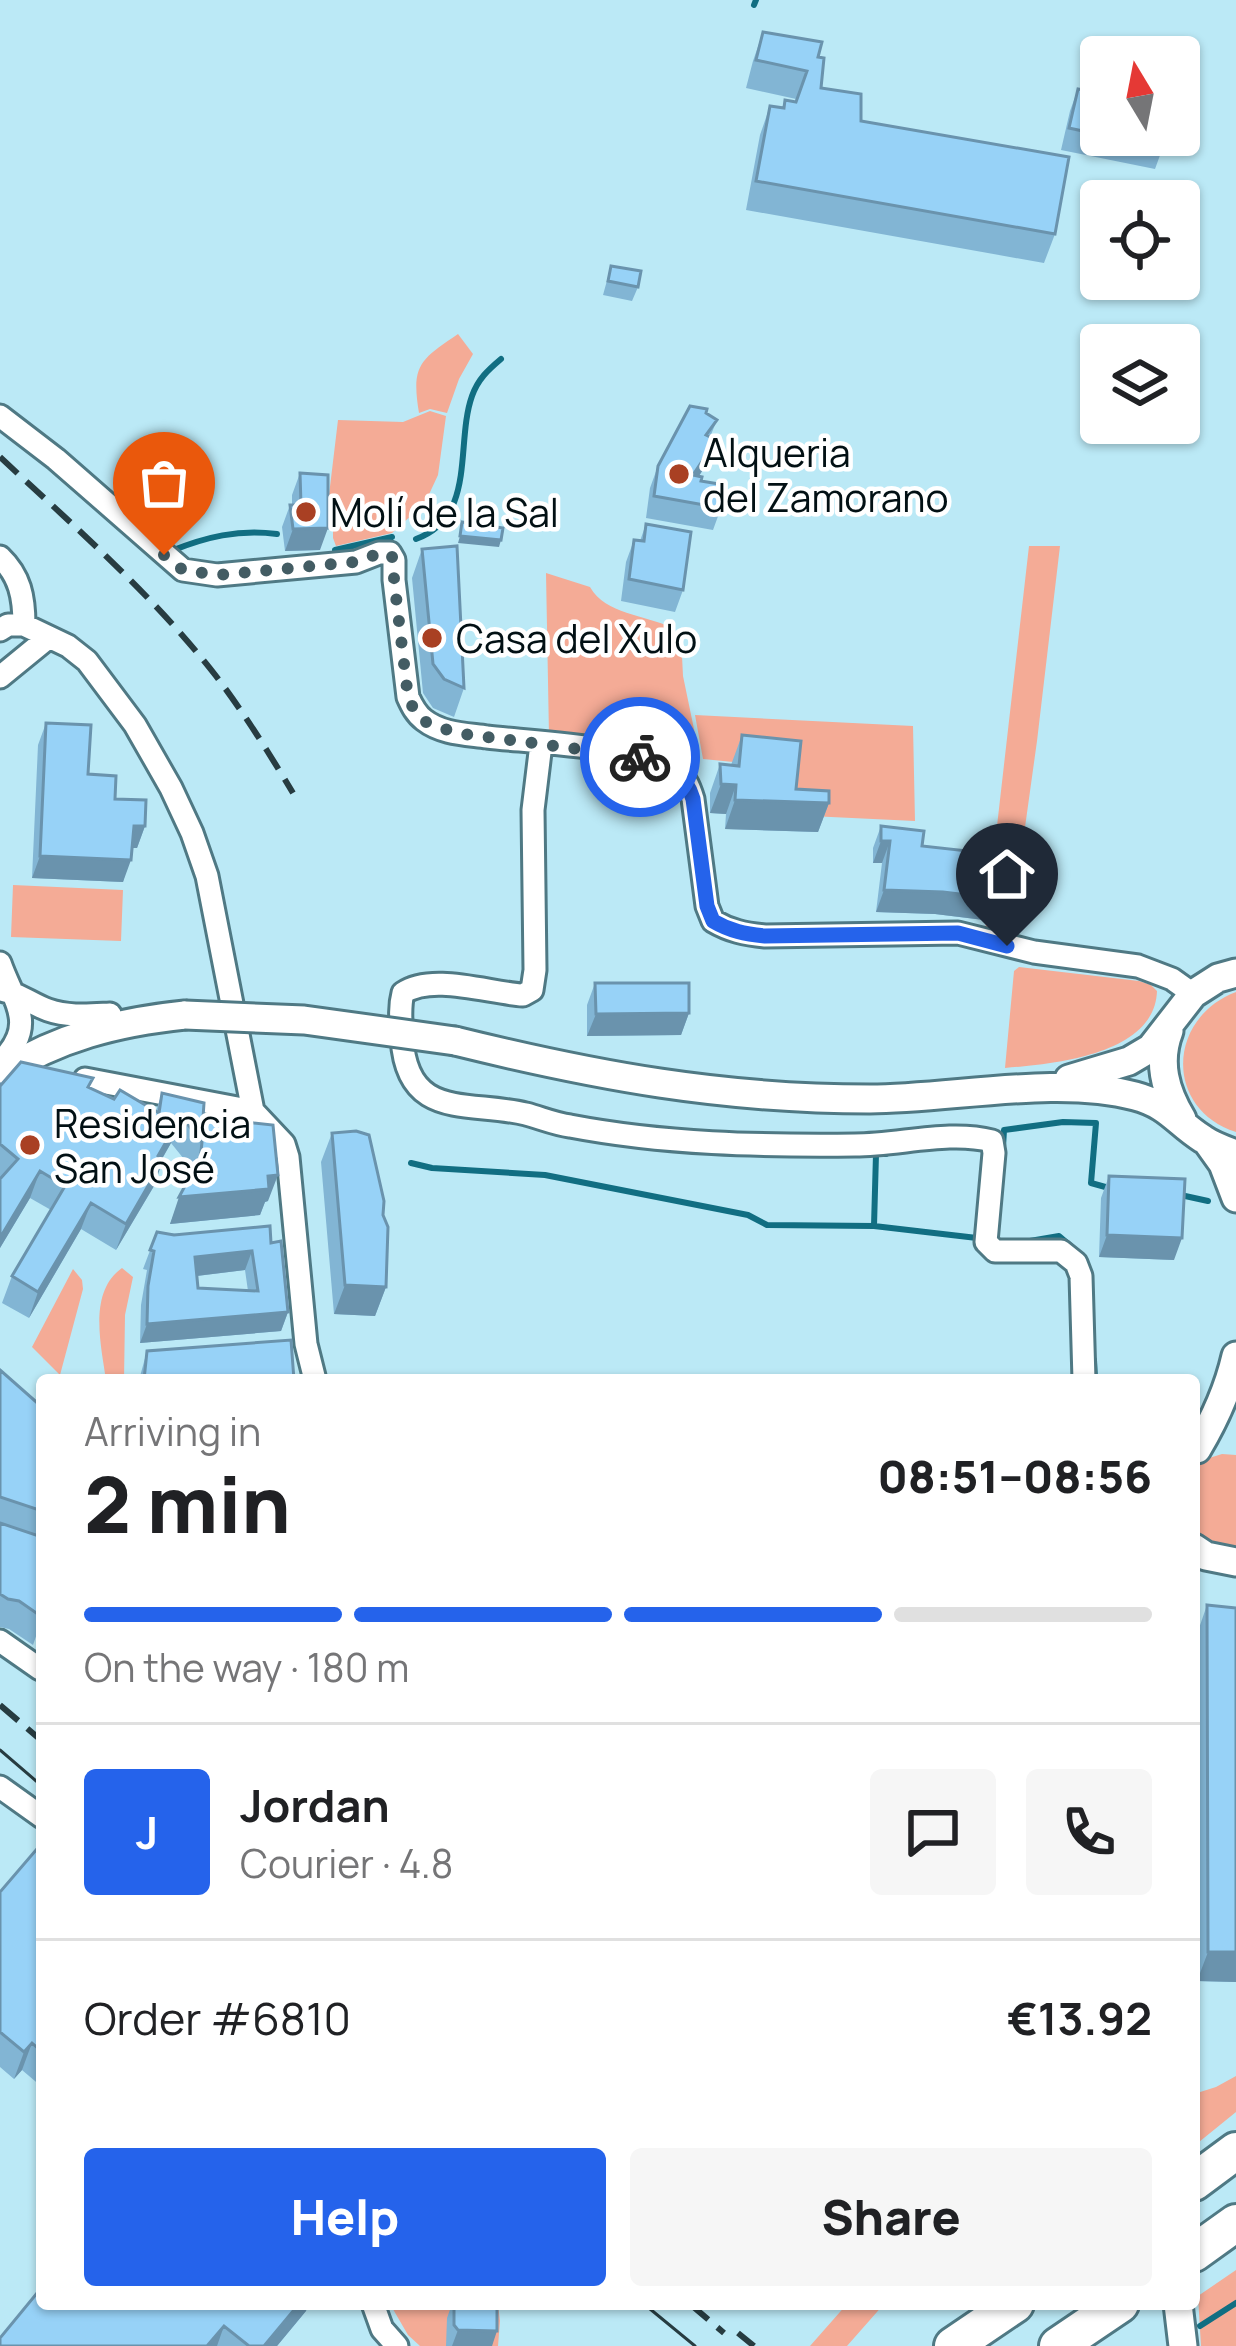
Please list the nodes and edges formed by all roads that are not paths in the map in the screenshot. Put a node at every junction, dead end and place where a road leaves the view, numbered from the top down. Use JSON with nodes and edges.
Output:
{"nodes":[{"id":1,"x":0,"y":416,"type":"edge"},
{"id":2,"x":0,"y":557,"type":"edge"},
{"id":3,"x":24,"y":625,"type":"junction"},
{"id":4,"x":0,"y":630,"type":"edge"},
{"id":5,"x":49,"y":638,"type":"junction"},
{"id":6,"x":0,"y":677,"type":"edge"},
{"id":7,"x":541,"y":744,"type":"junction"},
{"id":8,"x":0,"y":963,"type":"edge"},
{"id":9,"x":1236,"y":973,"type":"edge"},
{"id":10,"x":8,"y":992,"type":"edge"},
{"id":11,"x":1184,"y":1005,"type":"junction"},
{"id":12,"x":110,"y":1014,"type":"junction"},
{"id":13,"x":185,"y":1015,"type":"junction"},
{"id":14,"x":56,"y":1042,"type":"junction"},
{"id":15,"x":3,"y":1049,"type":"edge"},
{"id":16,"x":0,"y":1074,"type":"edge"},
{"id":17,"x":85,"y":1079,"type":"edge"},
{"id":18,"x":1024,"y":1089,"type":"junction"},
{"id":19,"x":259,"y":1118,"type":"junction"},
{"id":20,"x":1183,"y":1121,"type":"junction"},
{"id":21,"x":1208,"y":1143,"type":"junction"},
{"id":22,"x":1236,"y":1154,"type":"edge"},
{"id":23,"x":1236,"y":1198,"type":"edge"},
{"id":24,"x":282,"y":1346,"type":"edge"},
{"id":25,"x":1236,"y":1356,"type":"edge"},
{"id":26,"x":314,"y":1367,"type":"edge"},
{"id":27,"x":1084,"y":1374,"type":"edge"},
{"id":28,"x":1236,"y":1438,"type":"edge"},
{"id":29,"x":1200,"y":1443,"type":"edge"},
{"id":30,"x":1200,"y":1448,"type":"edge"},
{"id":31,"x":1200,"y":1552,"type":"edge"},
{"id":32,"x":1230,"y":1562,"type":"edge"},
{"id":33,"x":1200,"y":1574,"type":"edge"},
{"id":34,"x":0,"y":1640,"type":"edge"},
{"id":35,"x":36,"y":1668,"type":"edge"},
{"id":36,"x":0,"y":1787,"type":"edge"},
{"id":37,"x":36,"y":1813,"type":"edge"},
{"id":38,"x":1236,"y":2151,"type":"edge"},
{"id":39,"x":1200,"y":2178,"type":"edge"},
{"id":40,"x":1236,"y":2223,"type":"edge"},
{"id":41,"x":1200,"y":2249,"type":"edge"},
{"id":42,"x":374,"y":2310,"type":"edge"},
{"id":43,"x":375,"y":2310,"type":"edge"},
{"id":44,"x":1006,"y":2310,"type":"edge"},
{"id":45,"x":1111,"y":2310,"type":"edge"},
{"id":46,"x":1177,"y":2310,"type":"edge"},
{"id":47,"x":1178,"y":2310,"type":"edge"},
{"id":48,"x":374,"y":2346,"type":"edge"},
{"id":49,"x":398,"y":2346,"type":"edge"},
{"id":50,"x":952,"y":2346,"type":"edge"},
{"id":51,"x":1058,"y":2346,"type":"edge"},
{"id":52,"x":1171,"y":2346,"type":"edge"},
{"id":53,"x":1184,"y":2346,"type":"edge"}],
"edges":[{"from":1,"to":7,"type":"street"},
{"from":2,"to":3,"type":"street"},
{"from":3,"to":4,"type":"street"},
{"from":3,"to":5,"type":"street"},
{"from":5,"to":6,"type":"street"},
{"from":5,"to":19,"type":"street"},
{"from":7,"to":11,"type":"street"},
{"from":7,"to":27,"type":"street"},
{"from":8,"to":10,"type":"street"},
{"from":9,"to":11,"type":"street"},
{"from":10,"to":12,"type":"street"},
{"from":10,"to":15,"type":"street"},
{"from":11,"to":18,"type":"street"},
{"from":11,"to":20,"type":"street"},
{"from":12,"to":13,"type":"street"},
{"from":12,"to":15,"type":"street"},
{"from":13,"to":14,"type":"street"},
{"from":13,"to":18,"type":"street","bridge":true},
{"from":14,"to":15,"type":"street"},
{"from":14,"to":16,"type":"street"},
{"from":17,"to":19,"type":"street"},
{"from":18,"to":20,"type":"street"},
{"from":19,"to":26,"type":"street"},
{"from":20,"to":21,"type":"street"},
{"from":21,"to":22,"type":"street"},
{"from":21,"to":23,"type":"street"},
{"from":24,"to":26,"type":"street"},
{"from":25,"to":29,"type":"street"},
{"from":28,"to":30,"type":"street"},
{"from":31,"to":32,"type":"street"},
{"from":32,"to":33,"type":"street"},
{"from":34,"to":35,"type":"street"},
{"from":36,"to":37,"type":"street"},
{"from":38,"to":39,"type":"highway"},
{"from":40,"to":41,"type":"highway"},
{"from":42,"to":48,"type":"street"},
{"from":43,"to":49,"type":"street"},
{"from":44,"to":50,"type":"highway"},
{"from":45,"to":51,"type":"highway"},
{"from":46,"to":52,"type":"street"},
{"from":47,"to":53,"type":"street"}]}
